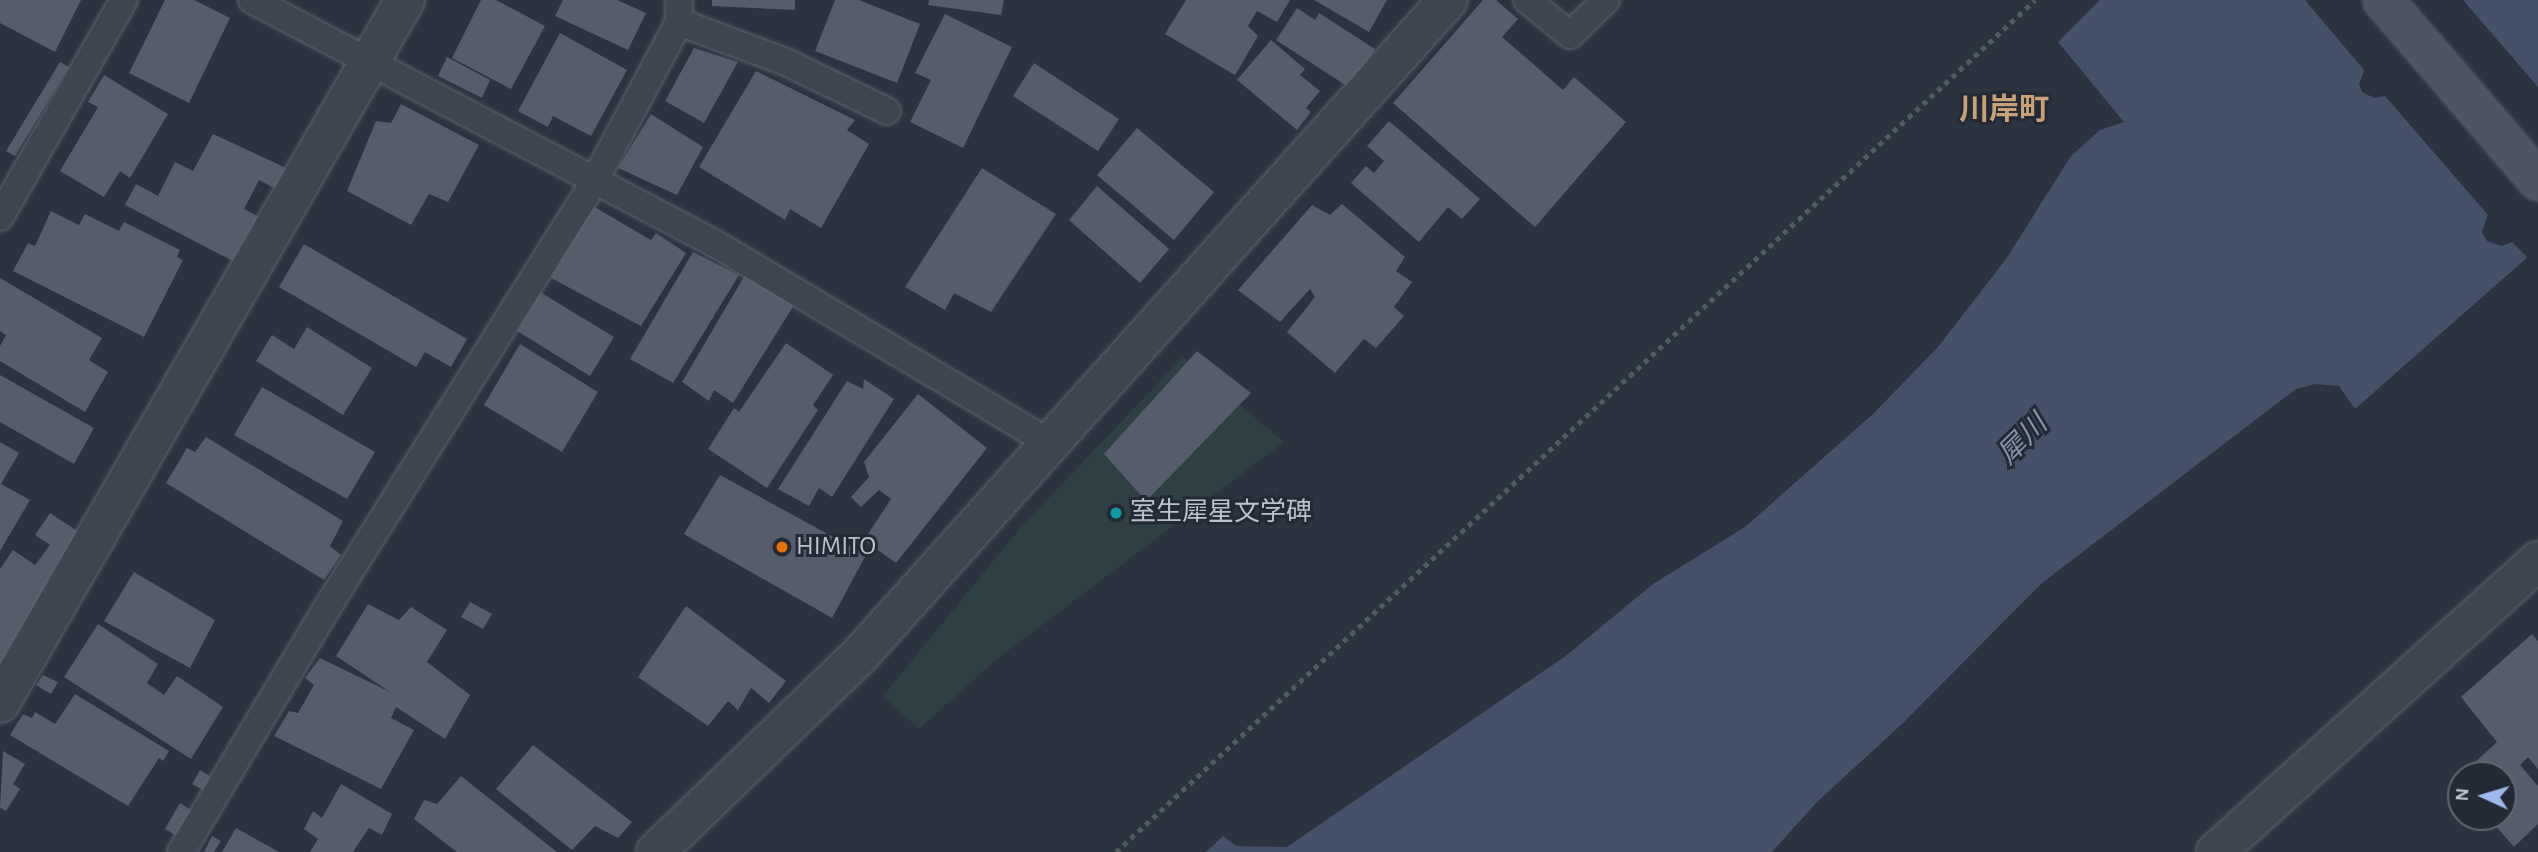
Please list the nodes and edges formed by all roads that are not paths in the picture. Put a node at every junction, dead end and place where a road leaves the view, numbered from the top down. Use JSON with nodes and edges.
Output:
{"nodes":[{"id":1,"x":124,"y":0,"type":"edge"},
{"id":2,"x":252,"y":0,"type":"edge"},
{"id":3,"x":405,"y":0,"type":"edge"},
{"id":4,"x":1448,"y":0,"type":"edge"},
{"id":5,"x":1527,"y":0,"type":"edge"},
{"id":6,"x":1606,"y":0,"type":"edge"},
{"id":7,"x":2383,"y":0,"type":"edge"},
{"id":8,"x":679,"y":11,"type":"edge"},
{"id":9,"x":371,"y":63,"type":"junction"},
{"id":10,"x":887,"y":111,"type":"dead end"},
{"id":11,"x":595,"y":180,"type":"junction"},
{"id":12,"x":2538,"y":180,"type":"edge"},
{"id":13,"x":4,"y":201,"type":"edge"},
{"id":14,"x":1048,"y":442,"type":"junction"},
{"id":15,"x":2538,"y":561,"type":"edge"},
{"id":16,"x":0,"y":704,"type":"edge"},
{"id":17,"x":181,"y":852,"type":"edge"},
{"id":18,"x":656,"y":852,"type":"edge"},
{"id":19,"x":2216,"y":852,"type":"edge"}],
"edges":[{"from":1,"to":13,"type":"lane"},
{"from":2,"to":9,"type":"lane"},
{"from":3,"to":9,"type":"street"},
{"from":4,"to":14,"type":"street"},
{"from":5,"to":6,"type":"lane"},
{"from":7,"to":12,"type":"street"},
{"from":8,"to":10,"type":"lane"},
{"from":8,"to":11,"type":"lane"},
{"from":9,"to":11,"type":"lane"},
{"from":9,"to":16,"type":"street"},
{"from":11,"to":14,"type":"lane"},
{"from":11,"to":17,"type":"lane"},
{"from":14,"to":18,"type":"street"},
{"from":15,"to":19,"type":"street"}]}
